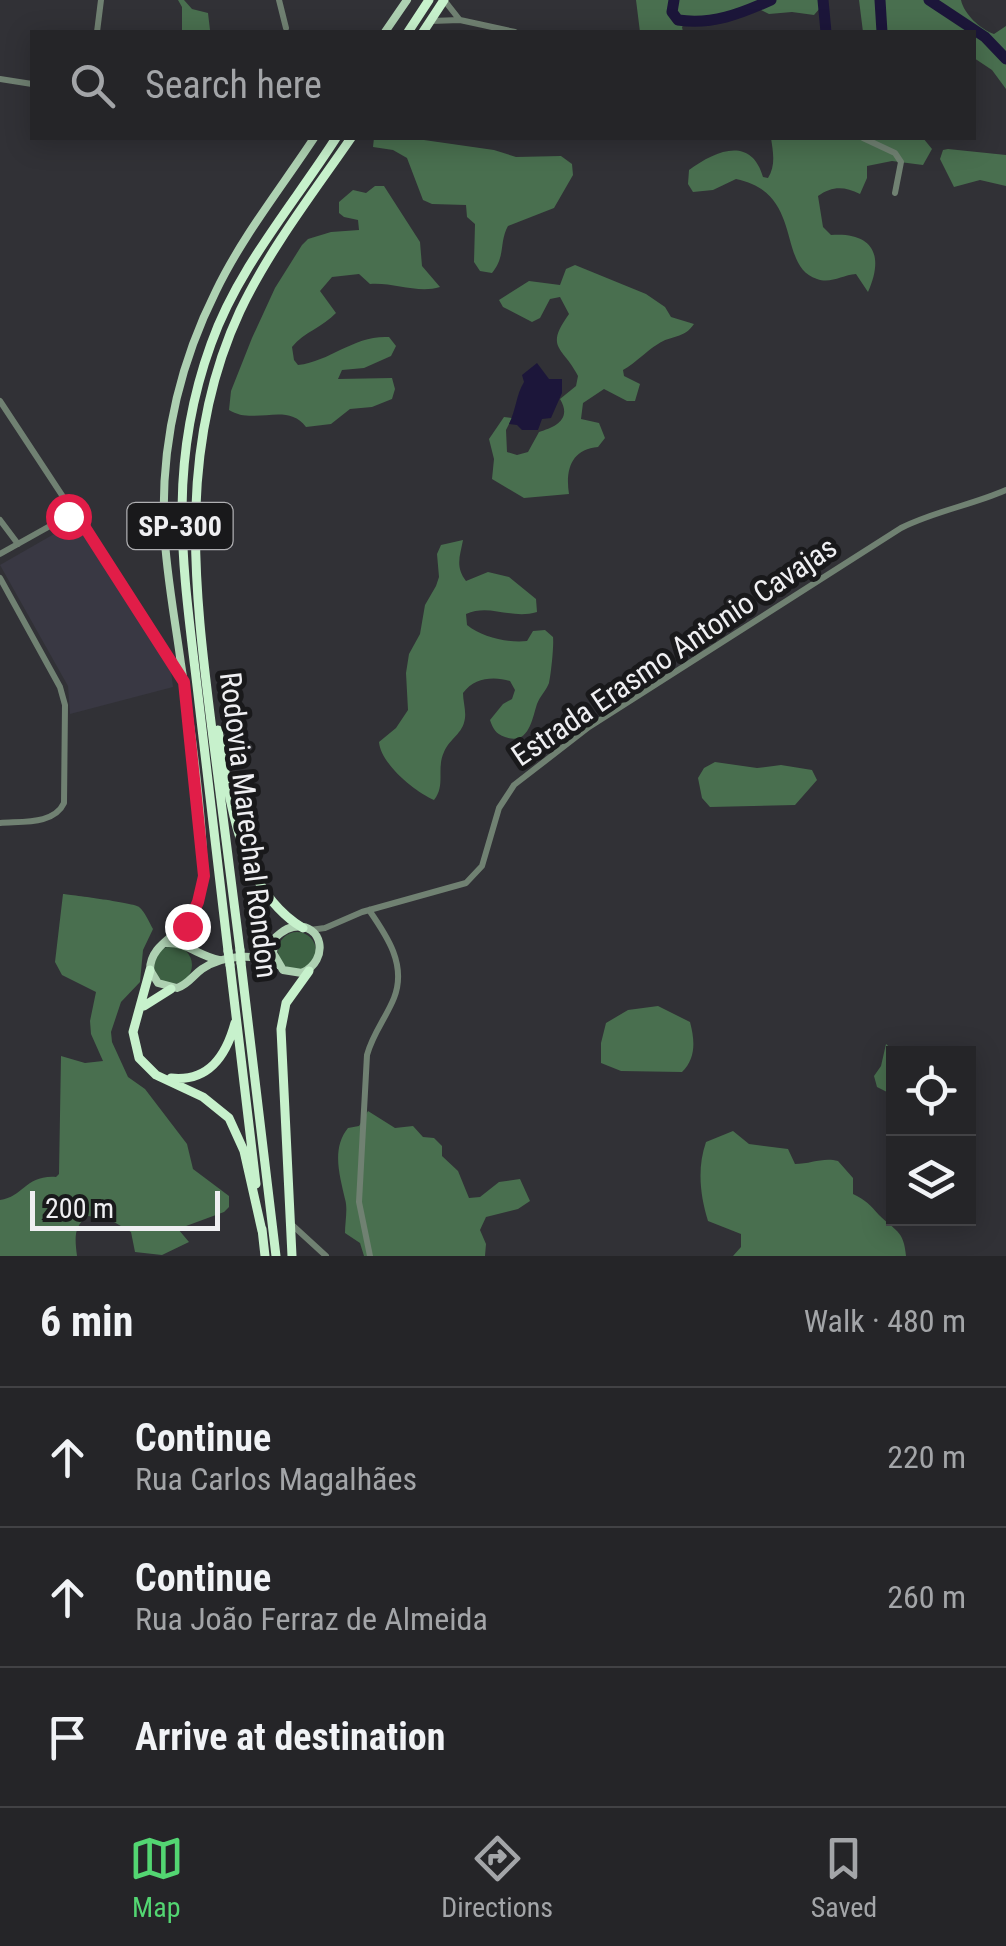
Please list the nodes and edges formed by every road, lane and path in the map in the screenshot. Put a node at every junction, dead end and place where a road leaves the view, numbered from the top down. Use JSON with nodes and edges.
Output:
{"nodes":[{"id":1,"x":101,"y":0,"type":"edge"},
{"id":2,"x":278,"y":0,"type":"edge"},
{"id":3,"x":407,"y":0,"type":"edge"},
{"id":4,"x":429,"y":0,"type":"edge"},
{"id":5,"x":444,"y":0,"type":"edge"},
{"id":6,"x":460,"y":20,"type":"junction"},
{"id":7,"x":430,"y":22,"type":"junction"},
{"id":8,"x":286,"y":28,"type":"dead end"},
{"id":9,"x":98,"y":30,"type":"edge"},
{"id":10,"x":386,"y":30,"type":"edge"},
{"id":11,"x":409,"y":30,"type":"edge"},
{"id":12,"x":424,"y":30,"type":"edge"},
{"id":13,"x":506,"y":30,"type":"edge"},
{"id":14,"x":0,"y":79,"type":"edge"},
{"id":15,"x":30,"y":84,"type":"edge"},
{"id":16,"x":313,"y":140,"type":"edge"},
{"id":17,"x":335,"y":140,"type":"edge"},
{"id":18,"x":350,"y":140,"type":"edge"},
{"id":19,"x":867,"y":140,"type":"edge"},
{"id":20,"x":895,"y":193,"type":"dead end"},
{"id":21,"x":0,"y":400,"type":"edge"},
{"id":22,"x":1006,"y":490,"type":"edge"},
{"id":23,"x":75,"y":512,"type":"junction"},
{"id":24,"x":0,"y":520,"type":"edge"},
{"id":25,"x":18,"y":544,"type":"junction"},
{"id":26,"x":0,"y":554,"type":"edge"},
{"id":27,"x":0,"y":578,"type":"edge"},
{"id":28,"x":184,"y":682,"type":"junction"},
{"id":29,"x":208,"y":698,"type":"junction"},
{"id":30,"x":0,"y":823,"type":"edge"},
{"id":31,"x":366,"y":911,"type":"junction"},
{"id":32,"x":189,"y":919,"type":"junction"},
{"id":33,"x":325,"y":928,"type":"junction"},
{"id":34,"x":306,"y":929,"type":"junction"},
{"id":35,"x":276,"y":940,"type":"junction"},
{"id":36,"x":318,"y":940,"type":"junction"},
{"id":37,"x":163,"y":945,"type":"junction"},
{"id":38,"x":190,"y":950,"type":"junction"},
{"id":39,"x":254,"y":956,"type":"junction"},
{"id":40,"x":226,"y":958,"type":"junction"},
{"id":41,"x":278,"y":965,"type":"junction"},
{"id":42,"x":150,"y":970,"type":"junction"},
{"id":43,"x":309,"y":970,"type":"junction"},
{"id":44,"x":195,"y":974,"type":"junction"},
{"id":45,"x":171,"y":988,"type":"junction"},
{"id":46,"x":142,"y":1008,"type":"junction"},
{"id":47,"x":237,"y":1016,"type":"junction"},
{"id":48,"x":160,"y":1077,"type":"junction"},
{"id":49,"x":290,"y":1223,"type":"junction"},
{"id":50,"x":262,"y":1231,"type":"junction"},
{"id":51,"x":307,"y":1240,"type":"junction"},
{"id":52,"x":292,"y":1251,"type":"edge"},
{"id":53,"x":266,"y":1256,"type":"edge"},
{"id":54,"x":276,"y":1256,"type":"edge"},
{"id":55,"x":326,"y":1256,"type":"edge"},
{"id":56,"x":370,"y":1256,"type":"edge"}],
"edges":[{"from":1,"to":9,"type":"street"},
{"from":2,"to":8,"type":"street"},
{"from":3,"to":10,"type":"main road"},
{"from":4,"to":11,"type":"highway"},
{"from":5,"to":6,"type":"street"},
{"from":5,"to":7,"type":"highway"},
{"from":6,"to":7,"type":"street"},
{"from":6,"to":13,"type":"street"},
{"from":7,"to":12,"type":"highway"},
{"from":14,"to":15,"type":"street"},
{"from":16,"to":28,"type":"main road"},
{"from":17,"to":40,"type":"highway","name":"Rodovia Marechal Rondon","number":"SP-300"},
{"from":18,"to":29,"type":"highway","name":"Rodovia Marechal Rondon","number":"SP-300"},
{"from":19,"to":20,"type":"street"},
{"from":21,"to":23,"type":"street"},
{"from":22,"to":31,"type":"street","name":"Estrada Erasmo Antonio Cavajas"},
{"from":23,"to":25,"type":"street"},
{"from":23,"to":28,"type":"street"},
{"from":24,"to":25,"type":"street"},
{"from":25,"to":26,"type":"street"},
{"from":27,"to":30,"type":"street"},
{"from":28,"to":32,"type":"main road"},
{"from":29,"to":34,"type":"highway"},
{"from":29,"to":54,"type":"highway","name":"Rodovia Marechal Rondon","number":"SP-300","bridge":true},
{"from":31,"to":33,"type":"street"},
{"from":31,"to":56,"type":"street"},
{"from":32,"to":37,"type":"main road"},
{"from":32,"to":38,"type":"main road"},
{"from":33,"to":34,"type":"street"},
{"from":33,"to":36,"type":"street"},
{"from":34,"to":35,"type":"main road"},
{"from":34,"to":36,"type":"main road"},
{"from":35,"to":39,"type":"main road"},
{"from":35,"to":41,"type":"main road"},
{"from":36,"to":43,"type":"main road"},
{"from":37,"to":38,"type":"main road"},
{"from":37,"to":42,"type":"main road"},
{"from":38,"to":40,"type":"main road"},
{"from":38,"to":44,"type":"main road"},
{"from":39,"to":40,"type":"main road"},
{"from":39,"to":41,"type":"main road"},
{"from":40,"to":44,"type":"main road"},
{"from":40,"to":47,"type":"highway","name":"Rodovia Marechal Rondon","number":"SP-300"},
{"from":41,"to":43,"type":"main road"},
{"from":42,"to":45,"type":"main road"},
{"from":42,"to":46,"type":"highway"},
{"from":43,"to":49,"type":"highway"},
{"from":44,"to":45,"type":"main road"},
{"from":45,"to":46,"type":"highway"},
{"from":46,"to":48,"type":"highway"},
{"from":47,"to":48,"type":"highway"},
{"from":47,"to":50,"type":"highway","name":"Rodovia Marechal Rondon","number":"SP-300"},
{"from":48,"to":50,"type":"highway"},
{"from":49,"to":51,"type":"street"},
{"from":49,"to":52,"type":"highway"},
{"from":50,"to":53,"type":"highway","name":"Rodovia Marechal Rondon","number":"SP-300"},
{"from":51,"to":52,"type":"street"},
{"from":51,"to":55,"type":"street"}]}
